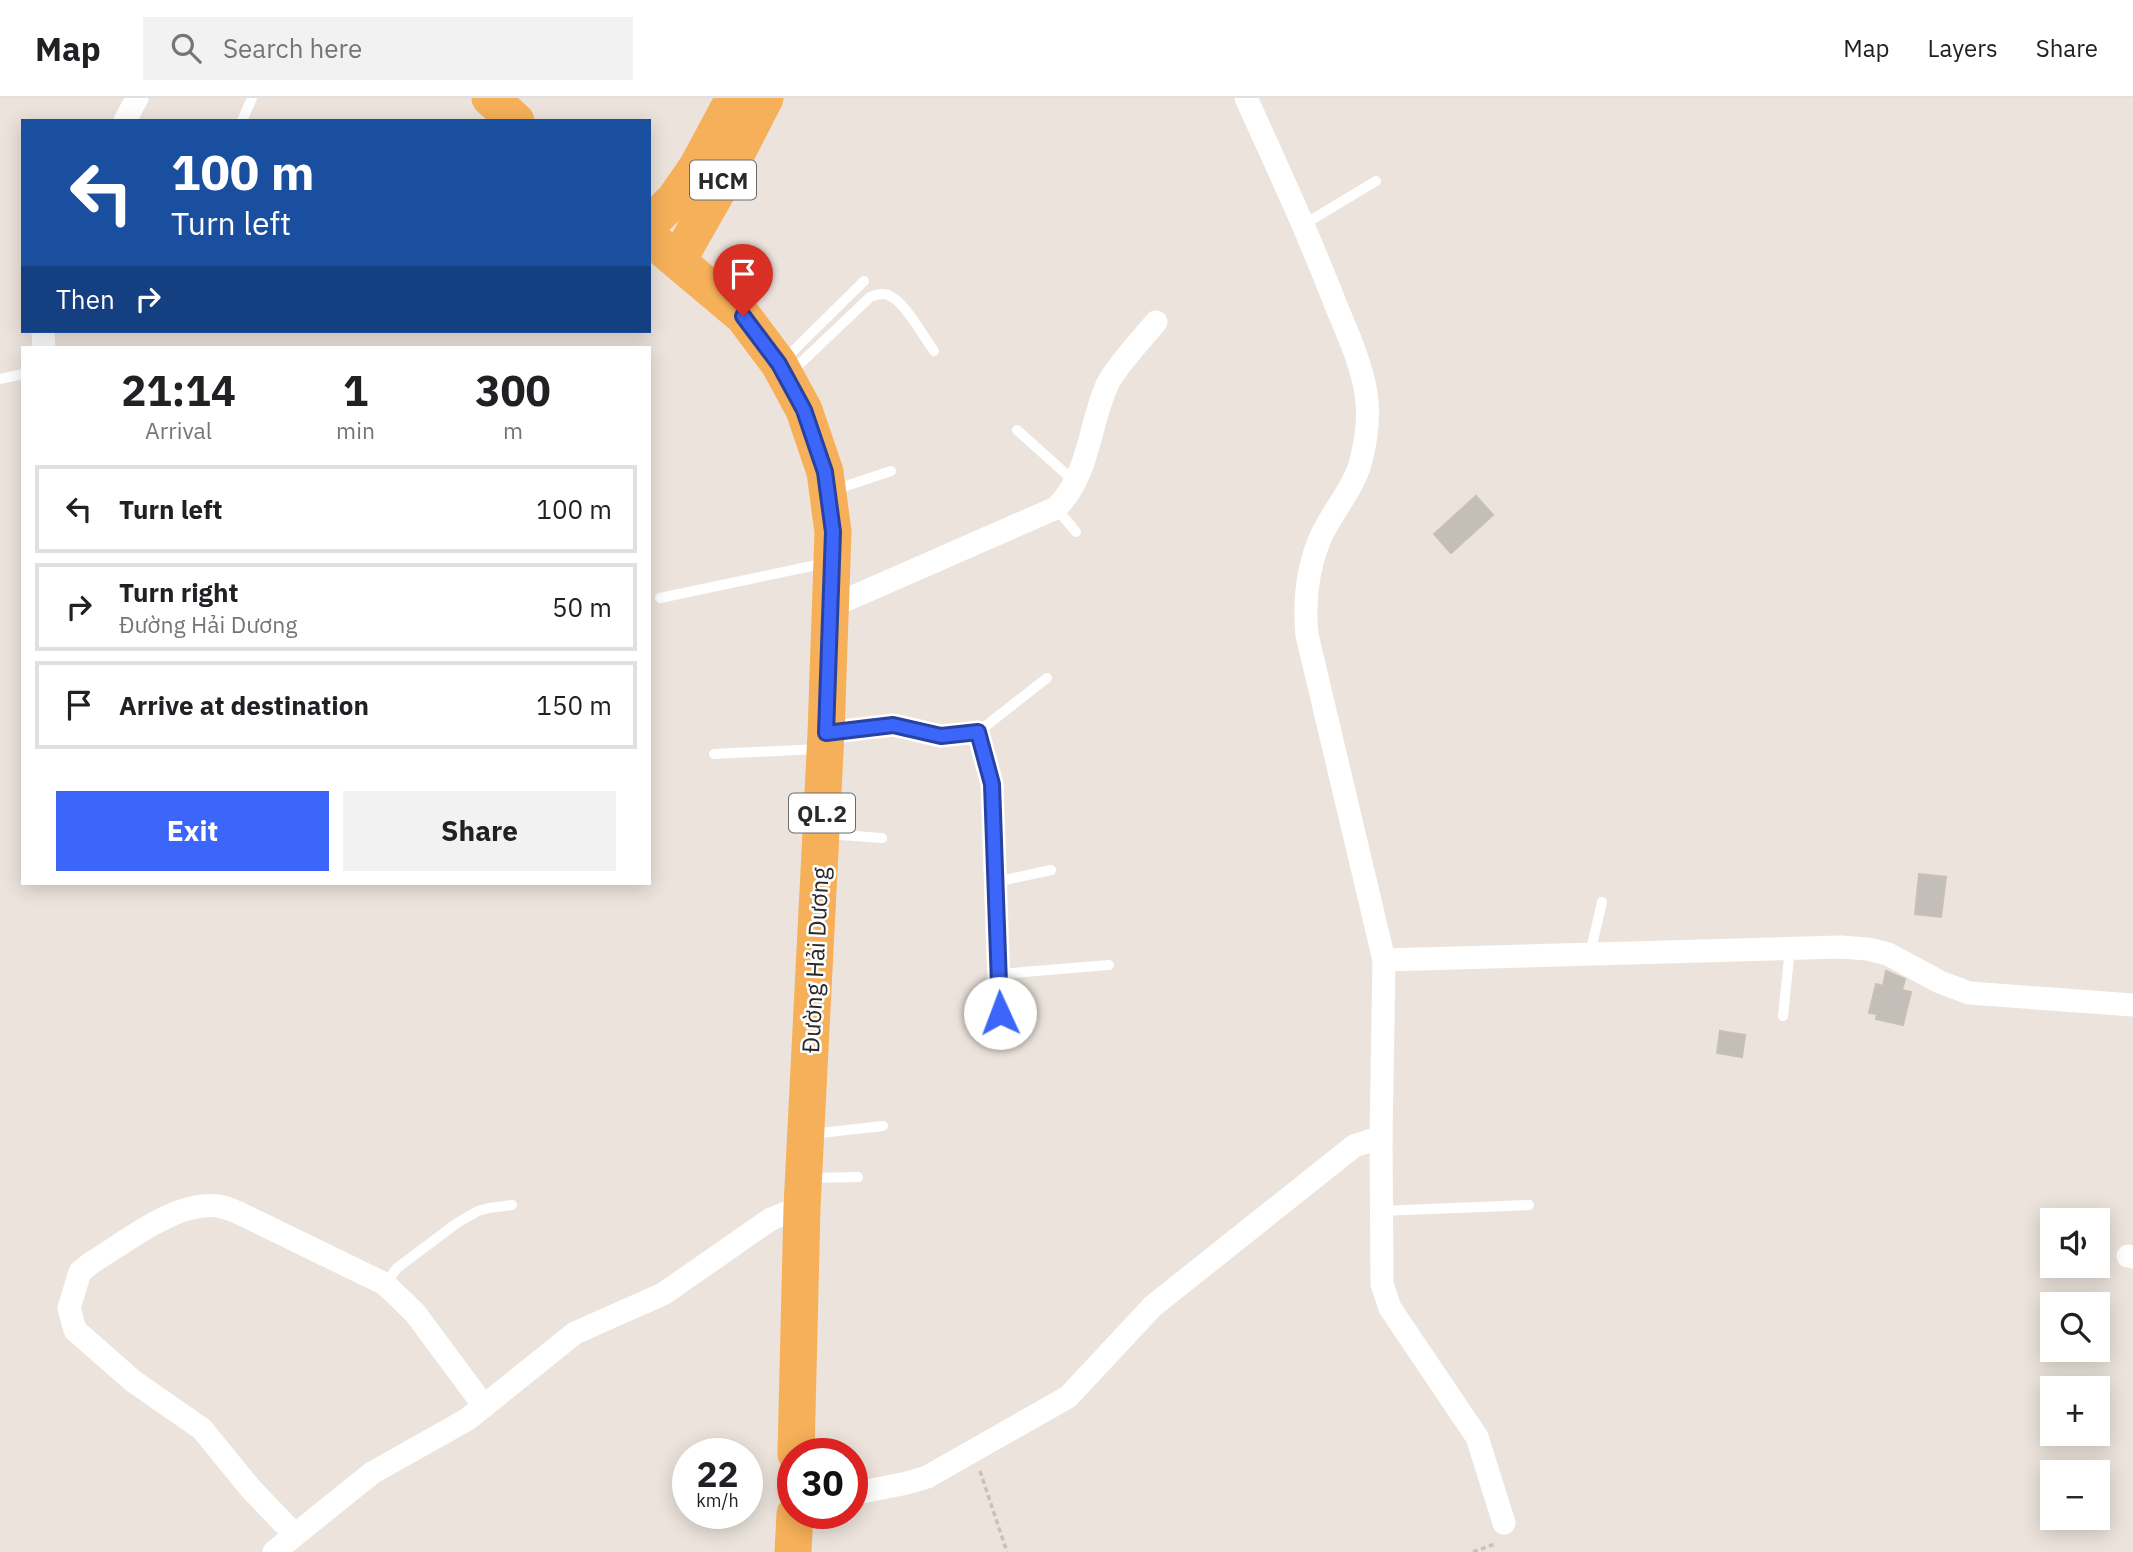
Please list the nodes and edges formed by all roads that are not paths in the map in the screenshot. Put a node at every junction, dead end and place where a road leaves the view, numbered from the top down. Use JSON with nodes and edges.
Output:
{"nodes":[{"id":1,"x":137,"y":98,"type":"edge"},
{"id":2,"x":252,"y":98,"type":"edge"},
{"id":3,"x":490,"y":98,"type":"edge"},
{"id":4,"x":734,"y":98,"type":"edge"},
{"id":5,"x":765,"y":98,"type":"edge"},
{"id":6,"x":1246,"y":98,"type":"edge"},
{"id":7,"x":126,"y":119,"type":"edge"},
{"id":8,"x":243,"y":119,"type":"edge"},
{"id":9,"x":514,"y":119,"type":"edge"},
{"id":10,"x":1376,"y":181,"type":"dead end"},
{"id":11,"x":651,"y":222,"type":"edge"},
{"id":12,"x":1303,"y":225,"type":"junction"},
{"id":13,"x":651,"y":239,"type":"edge"},
{"id":14,"x":678,"y":260,"type":"junction"},
{"id":15,"x":864,"y":281,"type":"dead end"},
{"id":16,"x":1156,"y":322,"type":"dead end"},
{"id":17,"x":934,"y":351,"type":"dead end"},
{"id":18,"x":782,"y":371,"type":"junction"},
{"id":19,"x":21,"y":374,"type":"edge"},
{"id":20,"x":0,"y":379,"type":"edge"},
{"id":21,"x":1017,"y":430,"type":"dead end"},
{"id":22,"x":891,"y":471,"type":"dead end"},
{"id":23,"x":1075,"y":482,"type":"junction"},
{"id":24,"x":828,"y":492,"type":"junction"},
{"id":25,"x":1056,"y":508,"type":"junction"},
{"id":26,"x":1076,"y":532,"type":"dead end"},
{"id":27,"x":832,"y":562,"type":"junction"},
{"id":28,"x":660,"y":598,"type":"dead end"},
{"id":29,"x":830,"y":607,"type":"junction"},
{"id":30,"x":1047,"y":678,"type":"dead end"},
{"id":31,"x":978,"y":732,"type":"junction"},
{"id":32,"x":826,"y":741,"type":"junction"},
{"id":33,"x":714,"y":754,"type":"dead end"},
{"id":34,"x":821,"y":833,"type":"junction"},
{"id":35,"x":882,"y":838,"type":"dead end"},
{"id":36,"x":1051,"y":870,"type":"dead end"},
{"id":37,"x":996,"y":882,"type":"junction"},
{"id":38,"x":1602,"y":902,"type":"dead end"},
{"id":39,"x":1790,"y":948,"type":"junction"},
{"id":40,"x":1590,"y":954,"type":"junction"},
{"id":41,"x":1384,"y":960,"type":"junction"},
{"id":42,"x":1109,"y":965,"type":"dead end"},
{"id":43,"x":999,"y":974,"type":"junction"},
{"id":44,"x":2133,"y":1005,"type":"edge"},
{"id":45,"x":1000,"y":1013,"type":"dead end"},
{"id":46,"x":1783,"y":1016,"type":"dead end"},
{"id":47,"x":883,"y":1126,"type":"dead end"},
{"id":48,"x":806,"y":1135,"type":"junction"},
{"id":49,"x":1381,"y":1137,"type":"junction"},
{"id":50,"x":858,"y":1177,"type":"dead end"},
{"id":51,"x":803,"y":1193,"type":"junction"},
{"id":52,"x":512,"y":1205,"type":"dead end"},
{"id":53,"x":1529,"y":1205,"type":"dead end"},
{"id":54,"x":1381,"y":1211,"type":"junction"},
{"id":55,"x":385,"y":1284,"type":"junction"},
{"id":56,"x":484,"y":1406,"type":"junction"},
{"id":57,"x":796,"y":1438,"type":"edge"},
{"id":58,"x":868,"y":1491,"type":"edge"},
{"id":59,"x":1504,"y":1523,"type":"dead end"},
{"id":60,"x":794,"y":1529,"type":"edge"},
{"id":61,"x":295,"y":1535,"type":"junction"},
{"id":62,"x":274,"y":1552,"type":"edge"},
{"id":63,"x":793,"y":1552,"type":"edge"}],
"edges":[{"from":1,"to":7,"type":"street"},
{"from":2,"to":8,"type":"lane"},
{"from":3,"to":9,"type":"highway"},
{"from":4,"to":11,"type":"highway","number":"HCM"},
{"from":5,"to":14,"type":"highway","number":"HCM"},
{"from":6,"to":12,"type":"street"},
{"from":10,"to":12,"type":"lane"},
{"from":12,"to":41,"type":"street"},
{"from":13,"to":14,"type":"highway","name":"Đường Hải Dương","number":"QL.2"},
{"from":14,"to":18,"type":"highway","name":"Đường Hải Dương","number":"QL.2"},
{"from":15,"to":18,"type":"lane"},
{"from":16,"to":23,"type":"street"},
{"from":17,"to":18,"type":"lane"},
{"from":18,"to":24,"type":"highway","name":"Đường Hải Dương","number":"QL.2"},
{"from":19,"to":20,"type":"lane"},
{"from":21,"to":23,"type":"lane"},
{"from":22,"to":24,"type":"lane"},
{"from":23,"to":25,"type":"street"},
{"from":24,"to":27,"type":"highway","name":"Đường Hải Dương","number":"QL.2"},
{"from":25,"to":26,"type":"lane"},
{"from":25,"to":29,"type":"street"},
{"from":27,"to":28,"type":"lane"},
{"from":27,"to":29,"type":"highway","name":"Đường Hải Dương","number":"QL.2"},
{"from":29,"to":32,"type":"highway","name":"Đường Hải Dương","number":"QL.2"},
{"from":30,"to":31,"type":"lane"},
{"from":31,"to":32,"type":"street"},
{"from":31,"to":37,"type":"street"},
{"from":32,"to":33,"type":"lane"},
{"from":32,"to":34,"type":"highway","name":"Đường Hải Dương","number":"QL.2"},
{"from":34,"to":35,"type":"lane"},
{"from":34,"to":48,"type":"highway","name":"Đường Hải Dương","number":"QL.2"},
{"from":36,"to":37,"type":"lane"},
{"from":37,"to":43,"type":"street"},
{"from":38,"to":40,"type":"lane"},
{"from":39,"to":40,"type":"street"},
{"from":39,"to":44,"type":"street"},
{"from":39,"to":46,"type":"lane"},
{"from":40,"to":41,"type":"street"},
{"from":41,"to":49,"type":"street"},
{"from":42,"to":43,"type":"lane"},
{"from":43,"to":45,"type":"street"},
{"from":47,"to":48,"type":"lane"},
{"from":48,"to":51,"type":"highway","name":"Đường Hải Dương","number":"QL.2"},
{"from":49,"to":54,"type":"street"},
{"from":49,"to":58,"type":"street"},
{"from":50,"to":51,"type":"lane"},
{"from":51,"to":56,"type":"street"},
{"from":51,"to":57,"type":"highway","name":"Đường Hải Dương","number":"QL.2"},
{"from":52,"to":55,"type":"lane"},
{"from":53,"to":54,"type":"lane"},
{"from":54,"to":59,"type":"street"},
{"from":55,"to":56,"type":"street"},
{"from":55,"to":61,"type":"street"},
{"from":56,"to":61,"type":"street"},
{"from":60,"to":63,"type":"highway"},
{"from":61,"to":62,"type":"street"}]}
